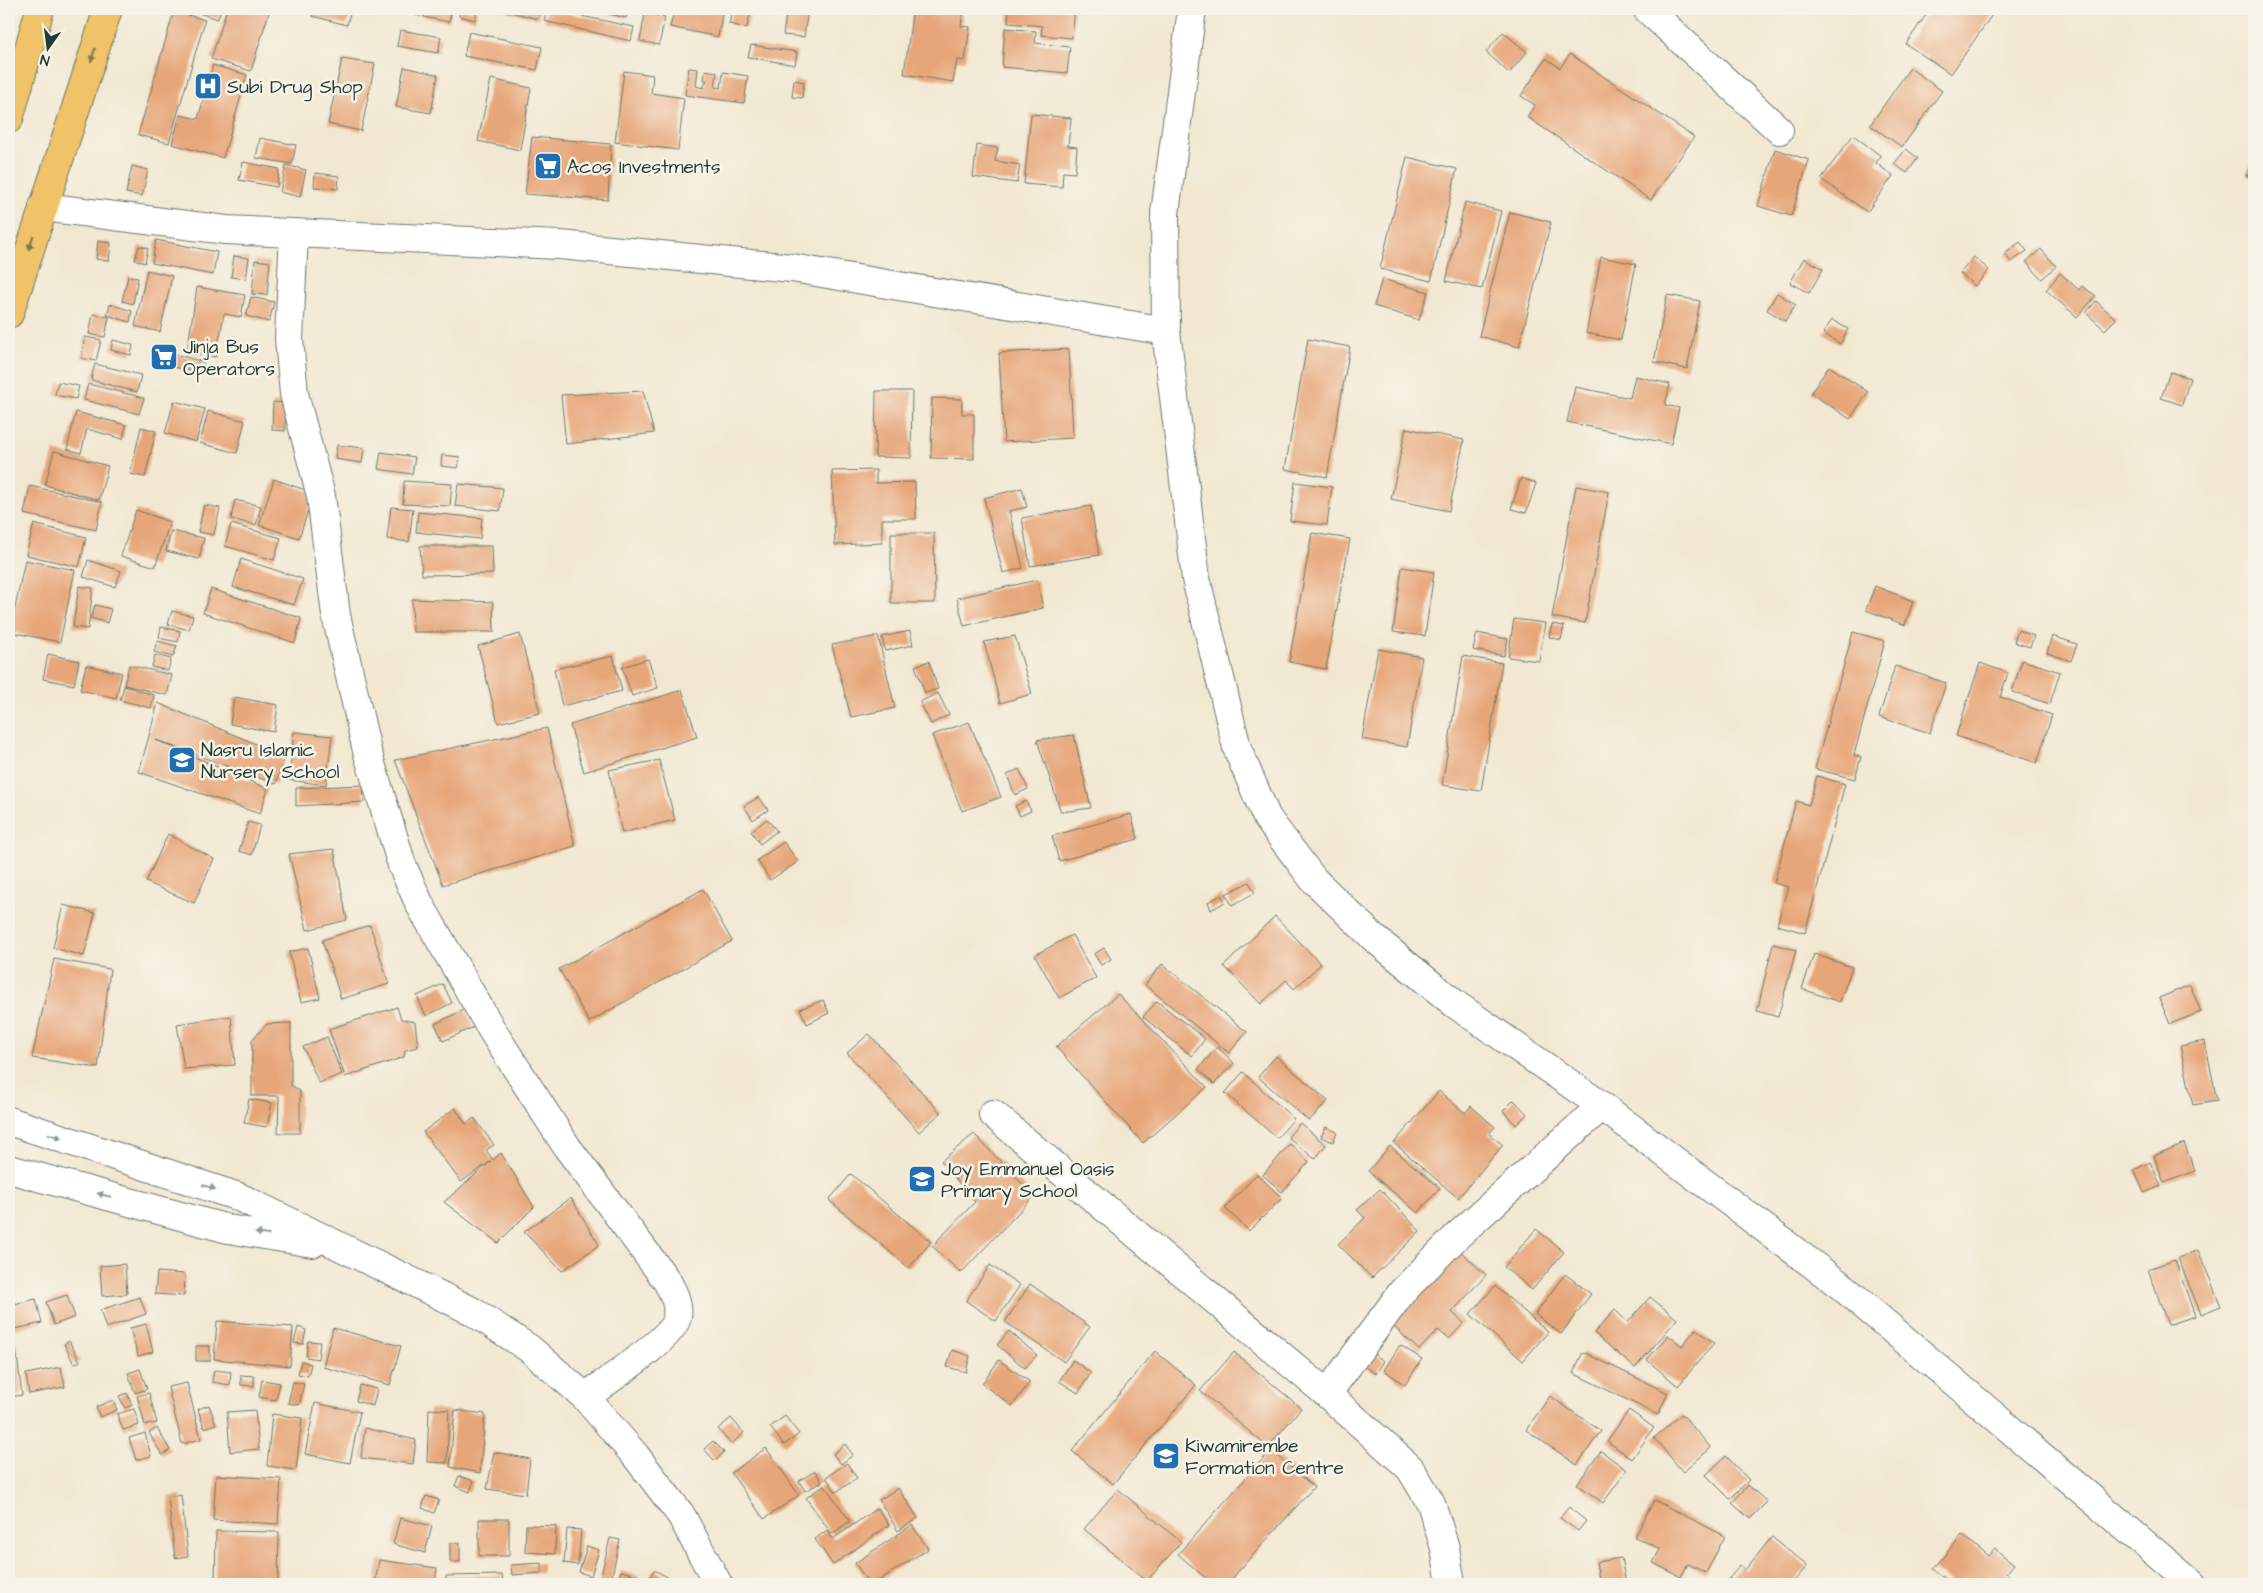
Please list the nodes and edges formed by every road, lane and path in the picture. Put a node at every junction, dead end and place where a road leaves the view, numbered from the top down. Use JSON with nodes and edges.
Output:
{"nodes":[{"id":1,"x":40,"y":9,"type":"edge"},
{"id":2,"x":108,"y":9,"type":"edge"},
{"id":3,"x":1192,"y":9,"type":"edge"},
{"id":4,"x":1646,"y":9,"type":"edge"},
{"id":5,"x":9,"y":119,"type":"edge"},
{"id":6,"x":1779,"y":130,"type":"dead end"},
{"id":7,"x":43,"y":207,"type":"junction"},
{"id":8,"x":294,"y":233,"type":"junction"},
{"id":9,"x":9,"y":314,"type":"edge"},
{"id":10,"x":1166,"y":330,"type":"junction"},
{"id":11,"x":1602,"y":1106,"type":"junction"},
{"id":12,"x":993,"y":1114,"type":"dead end"},
{"id":13,"x":9,"y":1121,"type":"edge"},
{"id":14,"x":9,"y":1169,"type":"edge"},
{"id":15,"x":344,"y":1249,"type":"junction"},
{"id":16,"x":1326,"y":1394,"type":"junction"},
{"id":17,"x":585,"y":1397,"type":"junction"},
{"id":18,"x":718,"y":1584,"type":"edge"},
{"id":19,"x":1451,"y":1584,"type":"edge"},
{"id":20,"x":2192,"y":1584,"type":"edge"}],
"edges":[{"from":1,"to":5,"type":"highway"},
{"from":2,"to":7,"type":"highway","one_way":true},
{"from":3,"to":10,"type":"street"},
{"from":4,"to":6,"type":"street"},
{"from":7,"to":8,"type":"street"},
{"from":7,"to":9,"type":"highway","one_way":true},
{"from":8,"to":10,"type":"street"},
{"from":8,"to":17,"type":"street"},
{"from":10,"to":11,"type":"street"},
{"from":11,"to":16,"type":"street"},
{"from":11,"to":20,"type":"street"},
{"from":12,"to":16,"type":"street"},
{"from":13,"to":15,"type":"street","one_way":true},
{"from":15,"to":14,"type":"street","one_way":true},
{"from":15,"to":17,"type":"street"},
{"from":16,"to":19,"type":"street"},
{"from":17,"to":18,"type":"street"}]}
